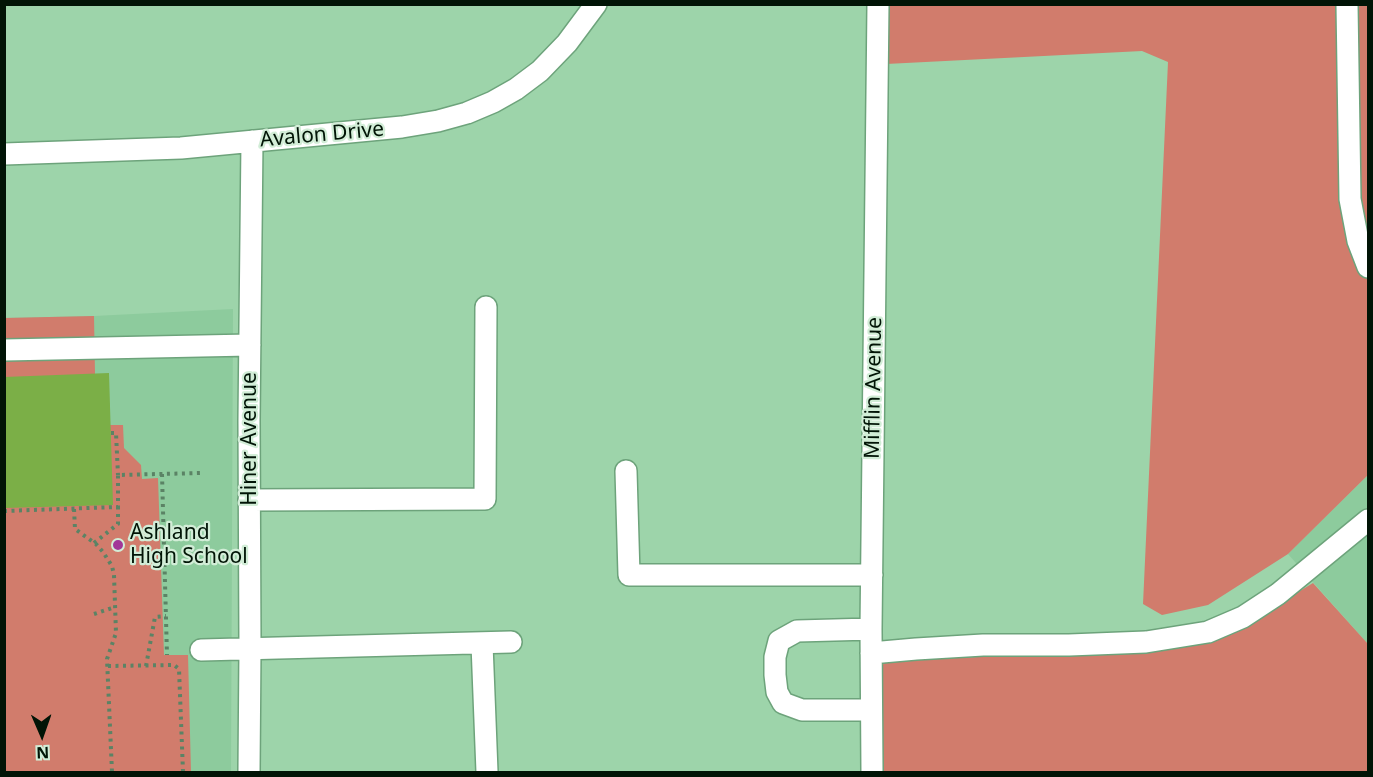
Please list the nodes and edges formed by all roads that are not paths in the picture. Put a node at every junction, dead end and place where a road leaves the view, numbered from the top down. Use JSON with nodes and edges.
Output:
{"nodes":[{"id":1,"x":596,"y":4,"type":"edge"},
{"id":2,"x":878,"y":4,"type":"edge"},
{"id":3,"x":1347,"y":4,"type":"edge"},
{"id":4,"x":252,"y":141,"type":"junction"},
{"id":5,"x":4,"y":154,"type":"edge"},
{"id":6,"x":1368,"y":267,"type":"edge"},
{"id":7,"x":486,"y":307,"type":"dead end"},
{"id":8,"x":250,"y":345,"type":"junction"},
{"id":9,"x":4,"y":350,"type":"edge"},
{"id":10,"x":626,"y":471,"type":"dead end"},
{"id":11,"x":249,"y":500,"type":"junction"},
{"id":12,"x":1368,"y":520,"type":"edge"},
{"id":13,"x":872,"y":575,"type":"junction"},
{"id":14,"x":871,"y":629,"type":"junction"},
{"id":15,"x":510,"y":642,"type":"dead end"},
{"id":16,"x":482,"y":644,"type":"junction"},
{"id":17,"x":250,"y":648,"type":"junction"},
{"id":18,"x":201,"y":650,"type":"dead end"},
{"id":19,"x":871,"y":653,"type":"junction"},
{"id":20,"x":872,"y":710,"type":"junction"},
{"id":21,"x":249,"y":772,"type":"edge"},
{"id":22,"x":486,"y":772,"type":"edge"},
{"id":23,"x":872,"y":772,"type":"edge"}],
"edges":[{"from":1,"to":4,"type":"street","name":"Avalon Drive"},
{"from":2,"to":13,"type":"street","name":"Mifflin Avenue"},
{"from":3,"to":6,"type":"street"},
{"from":4,"to":5,"type":"street","name":"Avalon Drive"},
{"from":4,"to":8,"type":"street","name":"Hiner Avenue"},
{"from":7,"to":11,"type":"street"},
{"from":8,"to":9,"type":"street"},
{"from":8,"to":11,"type":"street","name":"Hiner Avenue"},
{"from":10,"to":13,"type":"street"},
{"from":11,"to":17,"type":"street","name":"Hiner Avenue"},
{"from":12,"to":19,"type":"street"},
{"from":13,"to":14,"type":"street","name":"Mifflin Avenue"},
{"from":14,"to":19,"type":"street","name":"Mifflin Avenue"},
{"from":14,"to":20,"type":"street"},
{"from":15,"to":16,"type":"street"},
{"from":16,"to":17,"type":"street"},
{"from":16,"to":22,"type":"street"},
{"from":17,"to":18,"type":"street"},
{"from":17,"to":21,"type":"street","name":"Hiner Avenue"},
{"from":19,"to":20,"type":"street","name":"Mifflin Avenue"},
{"from":20,"to":23,"type":"street","name":"Mifflin Avenue"}]}
